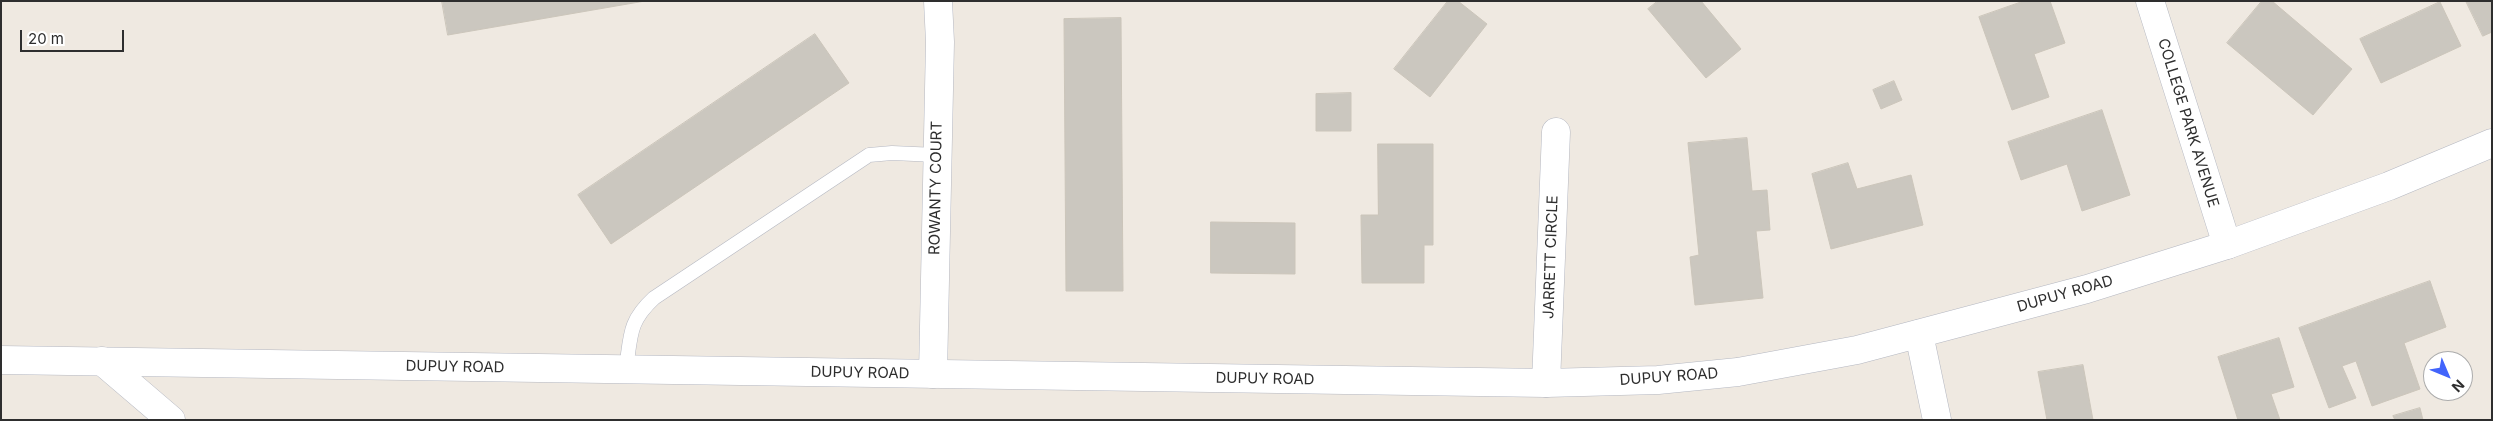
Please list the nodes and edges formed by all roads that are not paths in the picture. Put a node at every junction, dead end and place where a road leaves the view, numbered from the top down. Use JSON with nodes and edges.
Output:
{"nodes":[{"id":1,"x":938,"y":1,"type":"edge"},
{"id":2,"x":2150,"y":1,"type":"edge"},
{"id":3,"x":1556,"y":132,"type":"dead end"},
{"id":4,"x":2492,"y":143,"type":"edge"},
{"id":5,"x":937,"y":155,"type":"junction"},
{"id":6,"x":2227,"y":245,"type":"junction"},
{"id":7,"x":1919,"y":334,"type":"junction"},
{"id":8,"x":1,"y":360,"type":"edge"},
{"id":9,"x":102,"y":361,"type":"junction"},
{"id":10,"x":626,"y":369,"type":"junction"},
{"id":11,"x":933,"y":374,"type":"junction"},
{"id":12,"x":1546,"y":383,"type":"junction"},
{"id":13,"x":170,"y":420,"type":"edge"},
{"id":14,"x":1936,"y":420,"type":"edge"}],
"edges":[{"from":1,"to":5,"type":"street","name":"ROWANTY COURT"},
{"from":2,"to":6,"type":"street","name":"COLLEGE PARK AVENUE"},
{"from":3,"to":12,"type":"street","name":"JARRETT CIRCLE"},
{"from":4,"to":6,"type":"street","name":"DUPUY ROAD"},
{"from":5,"to":10,"type":"lane"},
{"from":5,"to":11,"type":"street","name":"ROWANTY COURT"},
{"from":6,"to":7,"type":"street","name":"DUPUY ROAD"},
{"from":7,"to":12,"type":"street","name":"DUPUY ROAD"},
{"from":7,"to":14,"type":"street"},
{"from":8,"to":9,"type":"street","name":"DUPUY ROAD"},
{"from":9,"to":10,"type":"street","name":"DUPUY ROAD"},
{"from":9,"to":13,"type":"street"},
{"from":10,"to":11,"type":"street","name":"DUPUY ROAD"},
{"from":11,"to":12,"type":"street","name":"DUPUY ROAD"}]}
